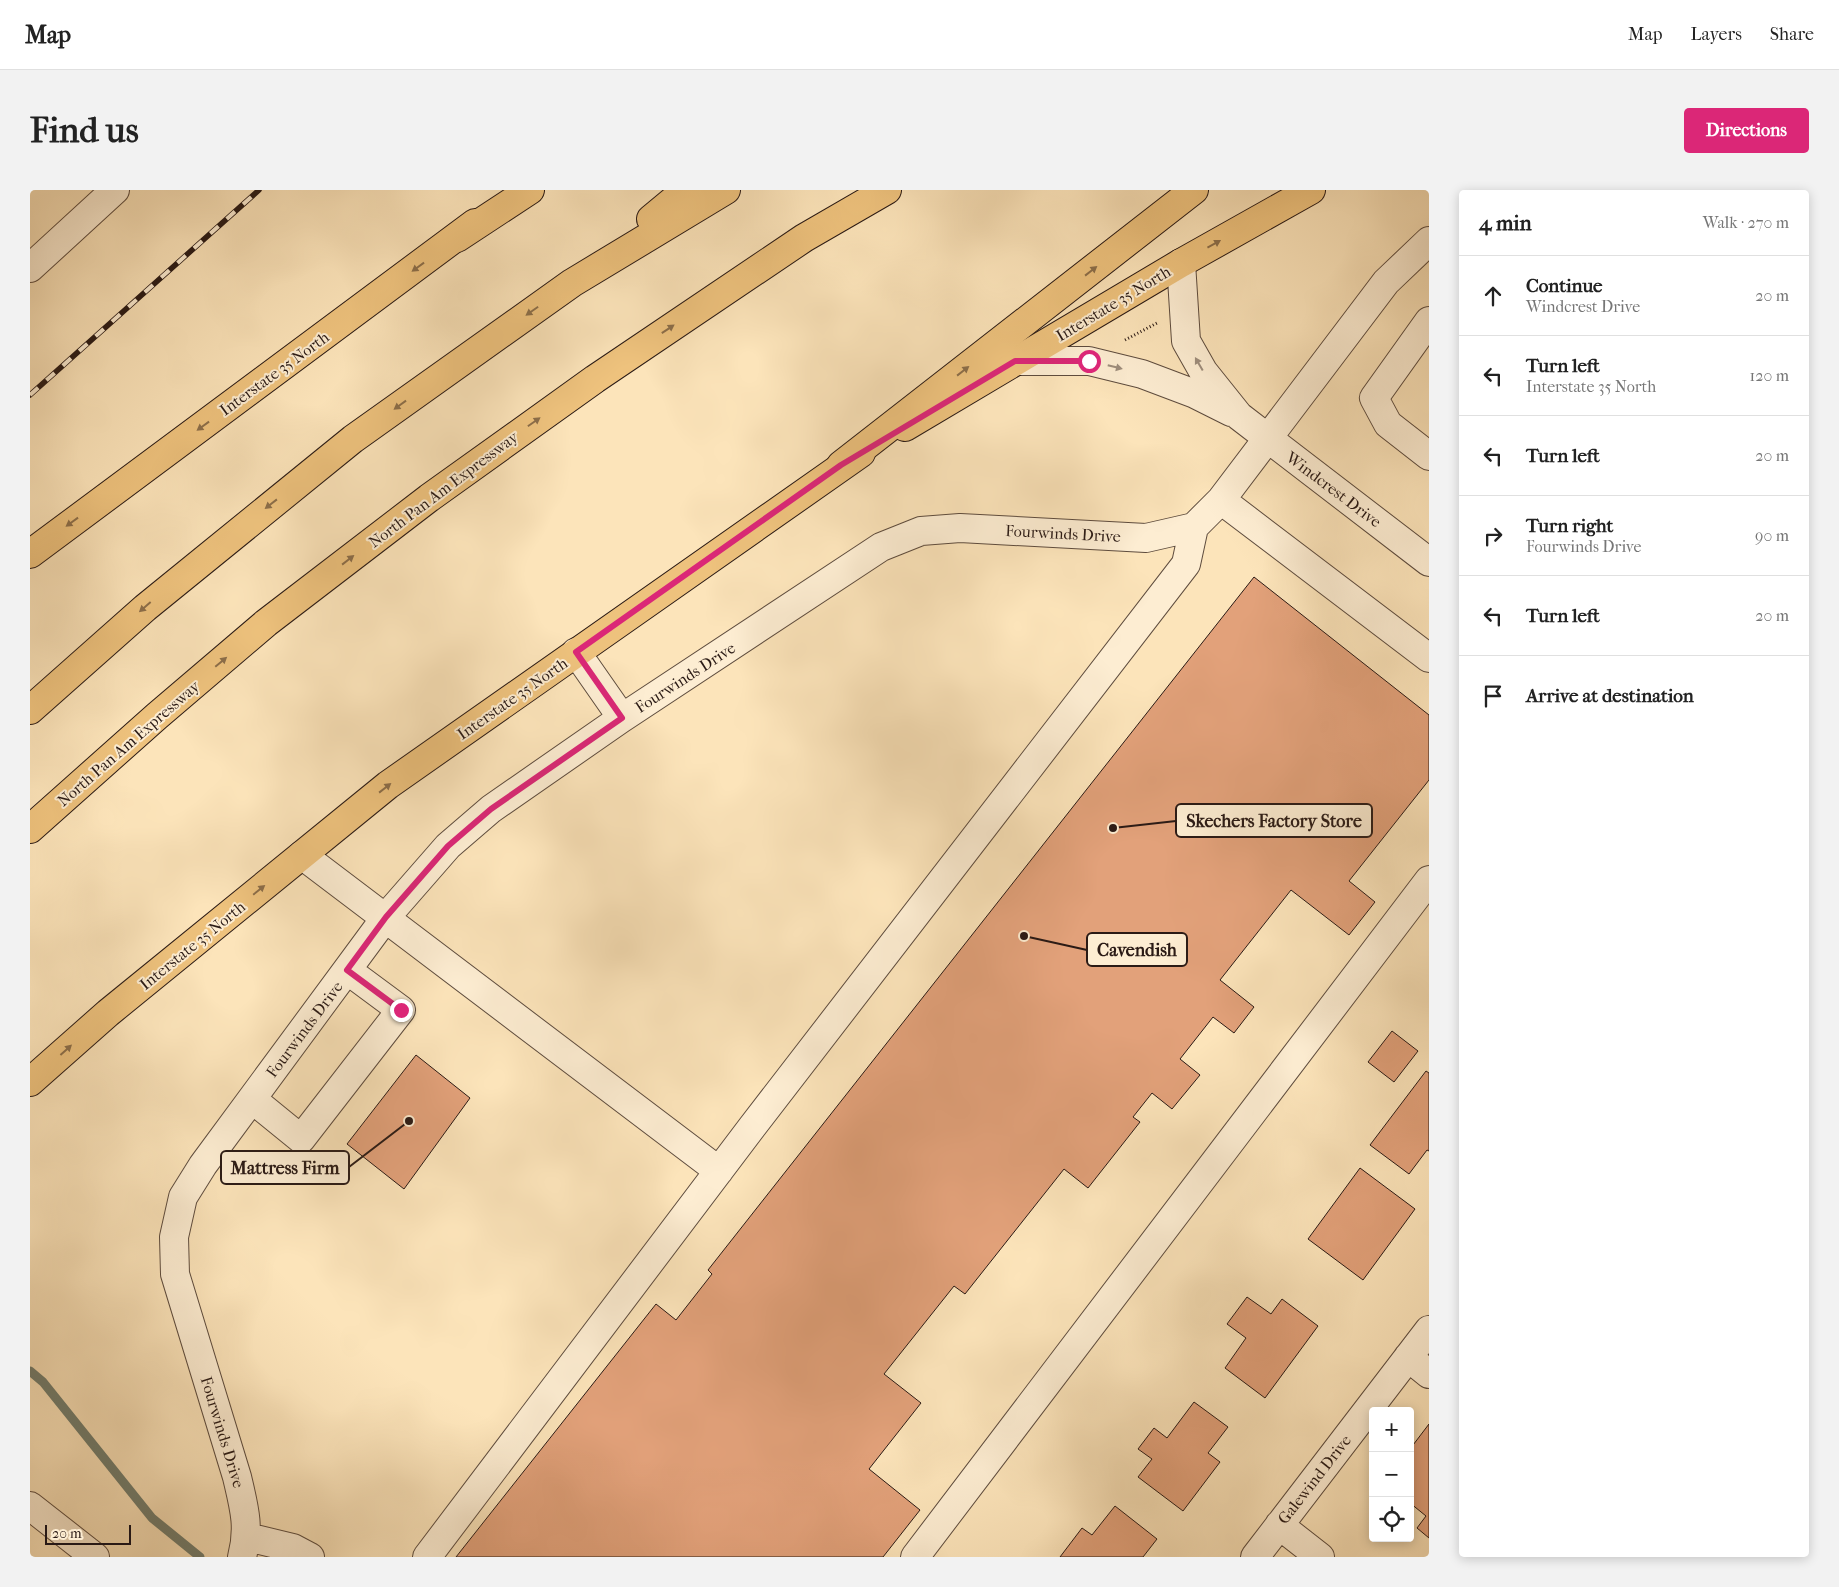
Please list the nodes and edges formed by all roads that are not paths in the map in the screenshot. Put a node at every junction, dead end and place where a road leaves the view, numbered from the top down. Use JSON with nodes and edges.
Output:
{"nodes":[{"id":1,"x":116,"y":190,"type":"edge"},
{"id":2,"x":515,"y":190,"type":"edge"},
{"id":3,"x":530,"y":190,"type":"edge"},
{"id":4,"x":686,"y":190,"type":"edge"},
{"id":5,"x":726,"y":190,"type":"edge"},
{"id":6,"x":887,"y":190,"type":"edge"},
{"id":7,"x":1194,"y":190,"type":"edge"},
{"id":8,"x":1311,"y":190,"type":"edge"},
{"id":9,"x":457,"y":238,"type":"junction"},
{"id":10,"x":1429,"y":241,"type":"edge"},
{"id":11,"x":1181,"y":263,"type":"junction"},
{"id":12,"x":30,"y":268,"type":"edge"},
{"id":13,"x":572,"y":283,"type":"junction"},
{"id":14,"x":1429,"y":321,"type":"edge"},
{"id":15,"x":1015,"y":361,"type":"junction"},
{"id":16,"x":1240,"y":416,"type":"junction"},
{"id":17,"x":1268,"y":439,"type":"junction"},
{"id":18,"x":1429,"y":456,"type":"edge"},
{"id":19,"x":841,"y":465,"type":"junction"},
{"id":20,"x":1222,"y":500,"type":"junction"},
{"id":21,"x":1194,"y":527,"type":"junction"},
{"id":22,"x":30,"y":554,"type":"edge"},
{"id":23,"x":1429,"y":562,"type":"edge"},
{"id":24,"x":576,"y":652,"type":"junction"},
{"id":25,"x":1429,"y":658,"type":"edge"},
{"id":26,"x":30,"y":710,"type":"edge"},
{"id":27,"x":622,"y":718,"type":"junction"},
{"id":28,"x":30,"y":829,"type":"edge"},
{"id":29,"x":302,"y":854,"type":"junction"},
{"id":30,"x":1429,"y":880,"type":"edge"},
{"id":31,"x":386,"y":917,"type":"junction"},
{"id":32,"x":347,"y":970,"type":"junction"},
{"id":33,"x":30,"y":1082,"type":"edge"},
{"id":34,"x":252,"y":1099,"type":"junction"},
{"id":35,"x":719,"y":1171,"type":"junction"},
{"id":36,"x":1429,"y":1330,"type":"edge"},
{"id":37,"x":1419,"y":1365,"type":"edge"},
{"id":38,"x":30,"y":1506,"type":"edge"},
{"id":39,"x":1279,"y":1525,"type":"junction"},
{"id":40,"x":245,"y":1547,"type":"edge"},
{"id":41,"x":95,"y":1557,"type":"edge"},
{"id":42,"x":310,"y":1557,"type":"edge"},
{"id":43,"x":427,"y":1557,"type":"edge"},
{"id":44,"x":915,"y":1557,"type":"edge"},
{"id":45,"x":1255,"y":1557,"type":"edge"},
{"id":46,"x":1320,"y":1557,"type":"edge"}],
"edges":[{"from":1,"to":12,"type":"street"},
{"from":2,"to":9,"type":"main road","name":"Interstate 35 North"},
{"from":3,"to":9,"type":"main road"},
{"from":4,"to":13,"type":"main road"},
{"from":5,"to":13,"type":"main road"},
{"from":28,"to":6,"type":"main road","name":"North Pan Am Expressway","one_way":true},
{"from":19,"to":7,"type":"main road","one_way":true},
{"from":11,"to":8,"type":"main road","name":"Interstate 35 North","one_way":true},
{"from":9,"to":22,"type":"main road","name":"Interstate 35 North","one_way":true},
{"from":10,"to":17,"type":"street"},
{"from":11,"to":15,"type":"main road","name":"Interstate 35 North"},
{"from":16,"to":11,"type":"street","name":"Windcrest Drive","one_way":true},
{"from":13,"to":26,"type":"main road","one_way":true},
{"from":14,"to":18,"type":"street"},
{"from":15,"to":16,"type":"street","name":"Windcrest Drive","one_way":true},
{"from":15,"to":19,"type":"main road","name":"Interstate 35 North"},
{"from":16,"to":17,"type":"street","name":"Windcrest Drive"},
{"from":17,"to":20,"type":"street"},
{"from":17,"to":23,"type":"street","name":"Windcrest Drive"},
{"from":19,"to":24,"type":"main road","name":"Interstate 35 North"},
{"from":20,"to":21,"type":"street"},
{"from":20,"to":25,"type":"street"},
{"from":21,"to":27,"type":"street","name":"Fourwinds Drive"},
{"from":21,"to":35,"type":"street"},
{"from":24,"to":27,"type":"street"},
{"from":29,"to":24,"type":"main road","name":"Interstate 35 North","one_way":true},
{"from":27,"to":31,"type":"street","name":"Fourwinds Drive"},
{"from":29,"to":31,"type":"street"},
{"from":33,"to":29,"type":"main road","name":"Interstate 35 North","one_way":true},
{"from":30,"to":44,"type":"street"},
{"from":31,"to":32,"type":"street","name":"Fourwinds Drive"},
{"from":31,"to":35,"type":"street"},
{"from":32,"to":34,"type":"street","name":"Fourwinds Drive"},
{"from":32,"to":34,"type":"street"},
{"from":34,"to":40,"type":"street","name":"Fourwinds Drive"},
{"from":35,"to":43,"type":"street"},
{"from":36,"to":37,"type":"street","name":"Galewind Drive"},
{"from":37,"to":39,"type":"street","name":"Galewind Drive"},
{"from":38,"to":41,"type":"street"},
{"from":39,"to":45,"type":"street","name":"Galewind Drive"},
{"from":39,"to":46,"type":"street"},
{"from":40,"to":42,"type":"street"}]}
